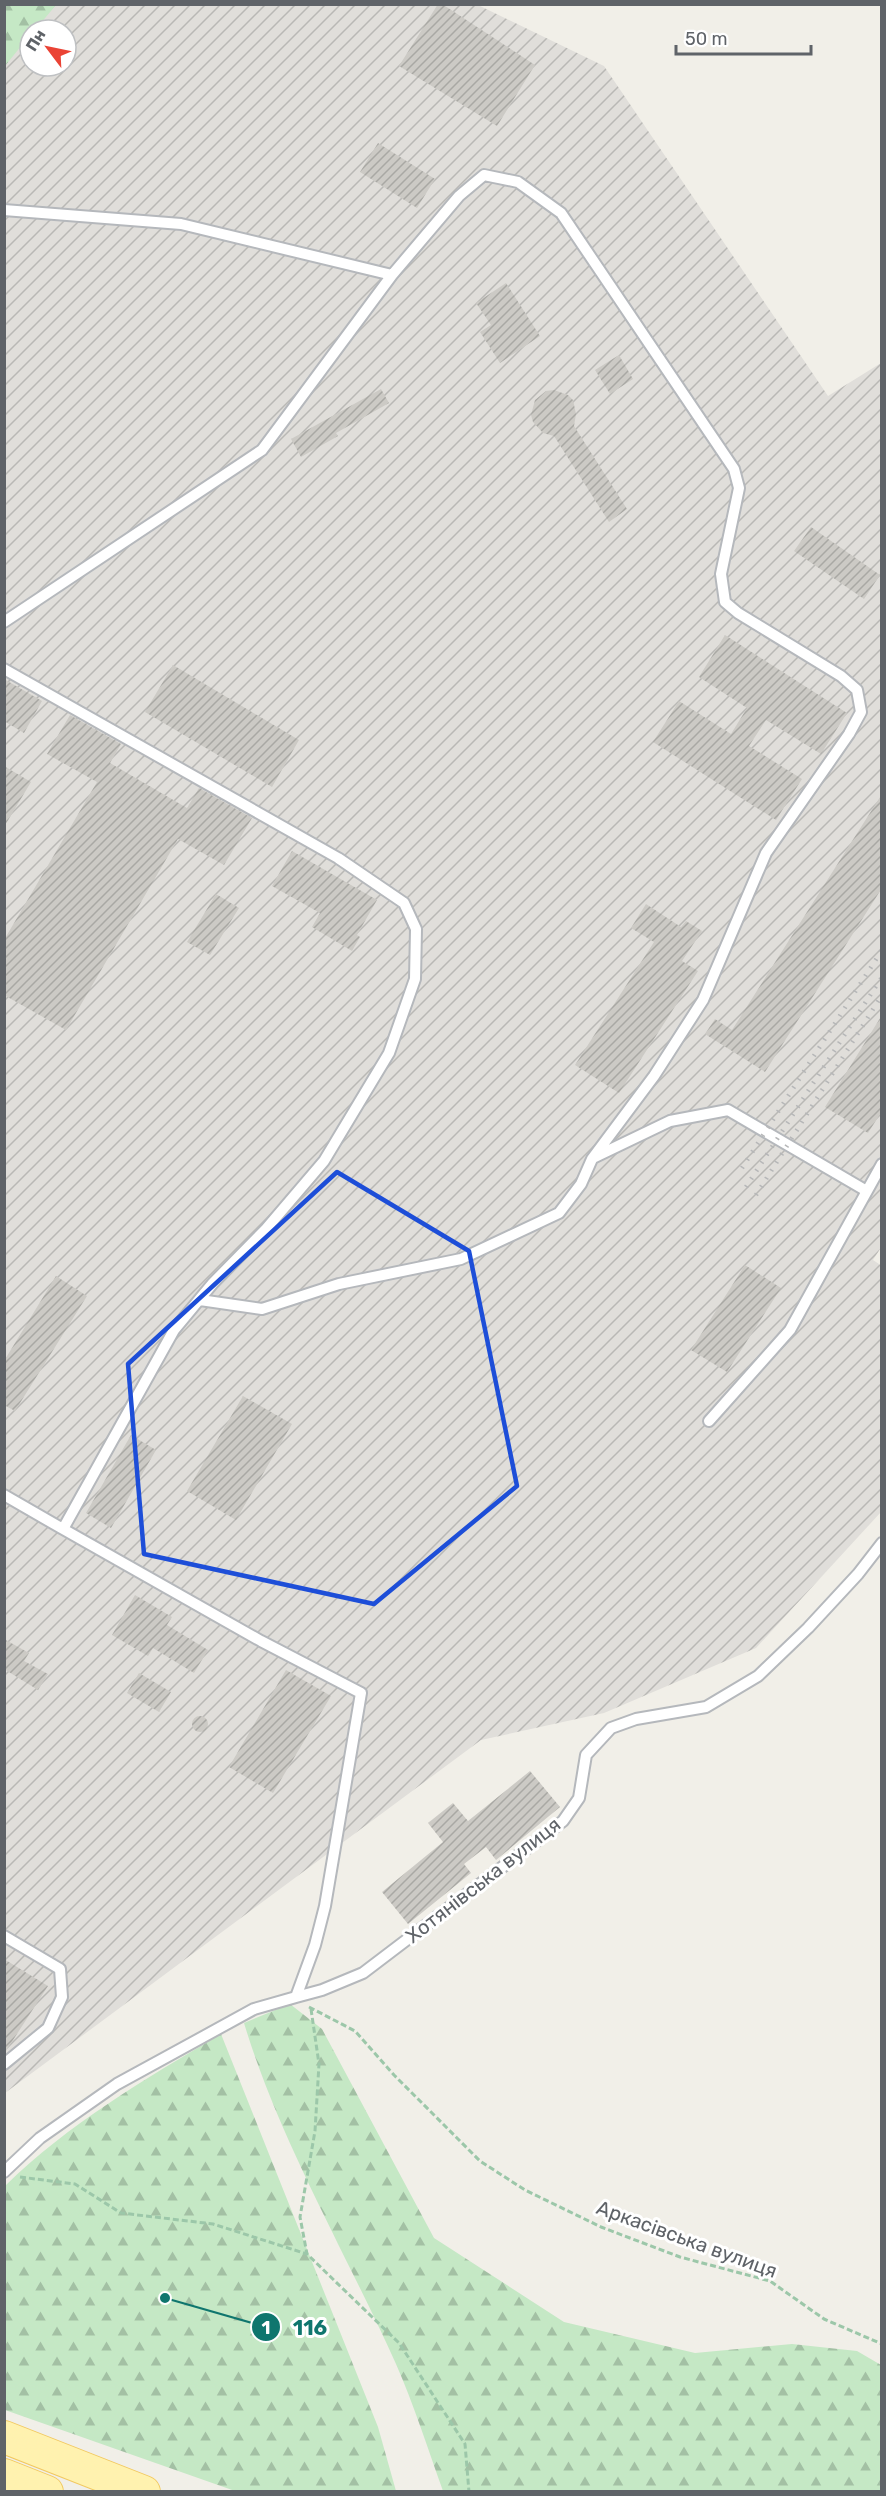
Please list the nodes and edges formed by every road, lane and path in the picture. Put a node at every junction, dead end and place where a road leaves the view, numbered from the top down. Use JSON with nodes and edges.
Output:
{"nodes":[{"id":1,"x":4,"y":210,"type":"edge"},
{"id":2,"x":392,"y":275,"type":"junction"},
{"id":3,"x":4,"y":622,"type":"edge"},
{"id":4,"x":4,"y":669,"type":"edge"},
{"id":5,"x":592,"y":1159,"type":"junction"},
{"id":6,"x":882,"y":1164,"type":"edge"},
{"id":7,"x":865,"y":1190,"type":"junction"},
{"id":8,"x":200,"y":1300,"type":"junction"},
{"id":9,"x":709,"y":1421,"type":"dead end"},
{"id":10,"x":4,"y":1495,"type":"edge"},
{"id":11,"x":63,"y":1529,"type":"junction"},
{"id":12,"x":882,"y":1543,"type":"edge"},
{"id":13,"x":4,"y":1936,"type":"edge"},
{"id":14,"x":296,"y":1997,"type":"junction"},
{"id":15,"x":311,"y":2009,"type":"junction"},
{"id":16,"x":4,"y":2064,"type":"edge"},
{"id":17,"x":4,"y":2172,"type":"edge"},
{"id":18,"x":16,"y":2176,"type":"dead end"},
{"id":19,"x":307,"y":2254,"type":"junction"},
{"id":20,"x":882,"y":2344,"type":"edge"},
{"id":21,"x":4,"y":2437,"type":"edge"},
{"id":22,"x":4,"y":2475,"type":"edge"},
{"id":23,"x":48,"y":2492,"type":"edge"},
{"id":24,"x":144,"y":2492,"type":"edge"},
{"id":25,"x":469,"y":2492,"type":"edge"}],
"edges":[{"from":1,"to":2,"type":"lane"},
{"from":2,"to":3,"type":"lane"},
{"from":2,"to":5,"type":"lane"},
{"from":4,"to":8,"type":"lane"},
{"from":5,"to":7,"type":"lane"},
{"from":5,"to":8,"type":"lane"},
{"from":6,"to":7,"type":"lane"},
{"from":7,"to":9,"type":"lane"},
{"from":8,"to":11,"type":"lane"},
{"from":10,"to":11,"type":"lane"},
{"from":11,"to":14,"type":"lane"},
{"from":12,"to":14,"type":"lane","name":"Хотянівська вулиця"},
{"from":13,"to":16,"type":"lane"},
{"from":14,"to":15,"type":"path","name":"Аркасівська вулиця"},
{"from":14,"to":17,"type":"lane","name":"Хотянівська вулиця"},
{"from":15,"to":19,"type":"path"},
{"from":15,"to":20,"type":"path","name":"Аркасівська вулиця"},
{"from":18,"to":19,"type":"path"},
{"from":19,"to":25,"type":"path"},
{"from":21,"to":24,"type":"main road"},
{"from":22,"to":23,"type":"main road"}]}
